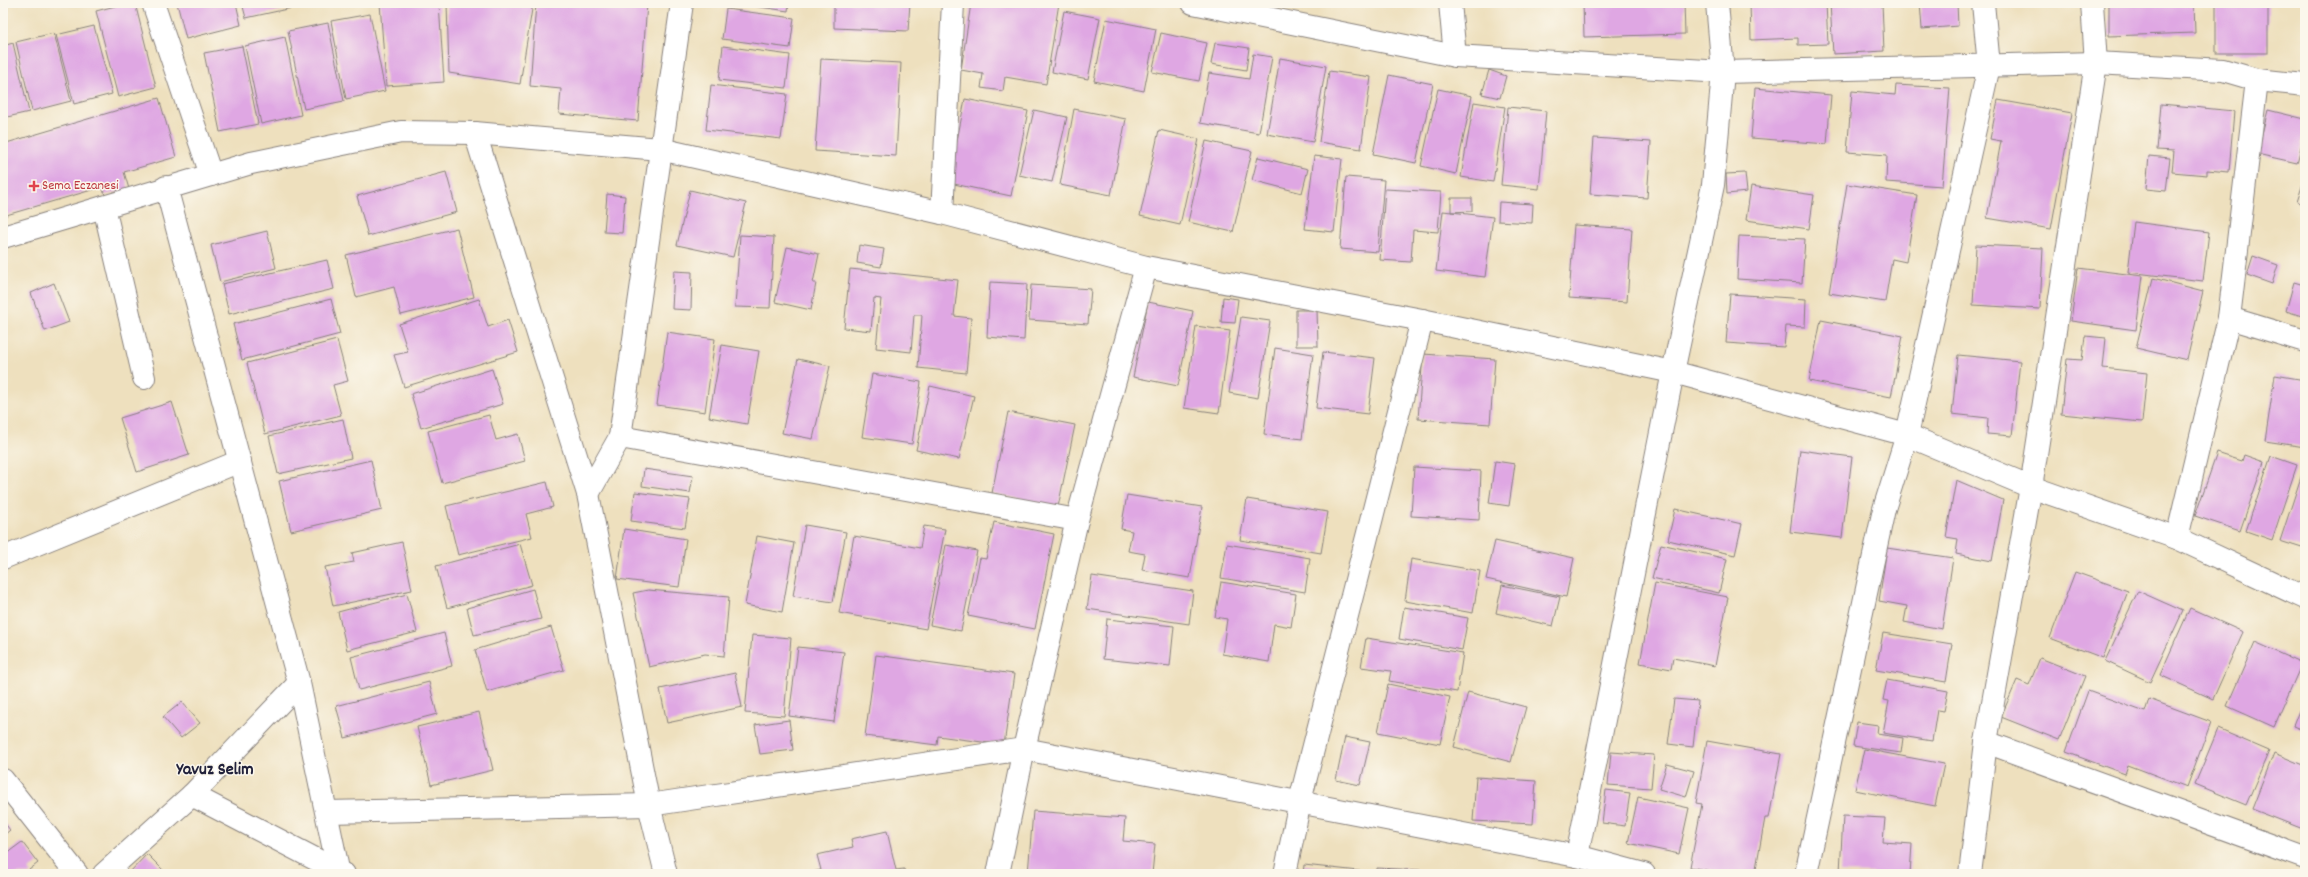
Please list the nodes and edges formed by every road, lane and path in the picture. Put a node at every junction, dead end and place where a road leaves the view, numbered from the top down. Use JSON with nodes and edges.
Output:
{"nodes":[{"id":1,"x":153,"y":3,"type":"edge"},
{"id":2,"x":682,"y":3,"type":"edge"},
{"id":3,"x":953,"y":3,"type":"edge"},
{"id":4,"x":1193,"y":3,"type":"edge"},
{"id":5,"x":1450,"y":3,"type":"edge"},
{"id":6,"x":1717,"y":3,"type":"edge"},
{"id":7,"x":1983,"y":3,"type":"edge"},
{"id":8,"x":2092,"y":3,"type":"edge"},
{"id":9,"x":1455,"y":56,"type":"junction"},
{"id":10,"x":2096,"y":64,"type":"junction"},
{"id":11,"x":1989,"y":66,"type":"junction"},
{"id":12,"x":1723,"y":72,"type":"junction"},
{"id":13,"x":2257,"y":80,"type":"junction"},
{"id":14,"x":2305,"y":85,"type":"edge"},
{"id":15,"x":475,"y":132,"type":"junction"},
{"id":16,"x":660,"y":149,"type":"junction"},
{"id":17,"x":211,"y":175,"type":"junction"},
{"id":18,"x":166,"y":187,"type":"junction"},
{"id":19,"x":104,"y":207,"type":"junction"},
{"id":20,"x":942,"y":213,"type":"junction"},
{"id":21,"x":3,"y":238,"type":"edge"},
{"id":22,"x":1146,"y":267,"type":"junction"},
{"id":23,"x":2229,"y":318,"type":"junction"},
{"id":24,"x":1422,"y":320,"type":"junction"},
{"id":25,"x":2305,"y":341,"type":"edge"},
{"id":26,"x":1672,"y":372,"type":"junction"},
{"id":27,"x":144,"y":378,"type":"dead end"},
{"id":28,"x":1906,"y":435,"type":"junction"},
{"id":29,"x":620,"y":436,"type":"junction"},
{"id":30,"x":240,"y":461,"type":"junction"},
{"id":31,"x":2031,"y":487,"type":"junction"},
{"id":32,"x":588,"y":494,"type":"junction"},
{"id":33,"x":1077,"y":520,"type":"junction"},
{"id":34,"x":2177,"y":538,"type":"junction"},
{"id":35,"x":3,"y":558,"type":"edge"},
{"id":36,"x":2305,"y":598,"type":"edge"},
{"id":37,"x":299,"y":683,"type":"junction"},
{"id":38,"x":1986,"y":742,"type":"junction"},
{"id":39,"x":1024,"y":749,"type":"junction"},
{"id":40,"x":3,"y":780,"type":"edge"},
{"id":41,"x":192,"y":795,"type":"junction"},
{"id":42,"x":1300,"y":801,"type":"junction"},
{"id":43,"x":650,"y":804,"type":"junction"},
{"id":44,"x":327,"y":812,"type":"junction"},
{"id":45,"x":1577,"y":856,"type":"junction"},
{"id":46,"x":2305,"y":858,"type":"edge"},
{"id":47,"x":340,"y":872,"type":"edge"},
{"id":48,"x":77,"y":874,"type":"edge"},
{"id":49,"x":104,"y":874,"type":"edge"},
{"id":50,"x":666,"y":874,"type":"edge"},
{"id":51,"x":998,"y":874,"type":"edge"},
{"id":52,"x":1285,"y":874,"type":"edge"},
{"id":53,"x":1644,"y":874,"type":"edge"},
{"id":54,"x":1806,"y":874,"type":"edge"},
{"id":55,"x":1970,"y":874,"type":"edge"}],
"edges":[{"from":1,"to":17,"type":"street"},
{"from":2,"to":16,"type":"street"},
{"from":3,"to":20,"type":"street"},
{"from":4,"to":9,"type":"street"},
{"from":5,"to":9,"type":"street"},
{"from":6,"to":12,"type":"street"},
{"from":7,"to":11,"type":"street"},
{"from":8,"to":10,"type":"street"},
{"from":9,"to":12,"type":"street"},
{"from":10,"to":11,"type":"street"},
{"from":10,"to":13,"type":"street"},
{"from":10,"to":31,"type":"street"},
{"from":11,"to":12,"type":"street"},
{"from":11,"to":28,"type":"street"},
{"from":12,"to":26,"type":"street"},
{"from":13,"to":14,"type":"street"},
{"from":13,"to":23,"type":"street"},
{"from":15,"to":16,"type":"street"},
{"from":15,"to":17,"type":"street"},
{"from":15,"to":32,"type":"street"},
{"from":16,"to":20,"type":"street"},
{"from":16,"to":29,"type":"street"},
{"from":17,"to":18,"type":"street"},
{"from":18,"to":19,"type":"street"},
{"from":18,"to":30,"type":"street"},
{"from":19,"to":21,"type":"street"},
{"from":19,"to":27,"type":"street"},
{"from":20,"to":22,"type":"street"},
{"from":22,"to":24,"type":"street"},
{"from":22,"to":33,"type":"street"},
{"from":23,"to":25,"type":"street"},
{"from":23,"to":34,"type":"street"},
{"from":24,"to":26,"type":"street"},
{"from":24,"to":42,"type":"street"},
{"from":26,"to":28,"type":"street"},
{"from":26,"to":45,"type":"street"},
{"from":28,"to":31,"type":"street"},
{"from":28,"to":54,"type":"street"},
{"from":29,"to":32,"type":"street"},
{"from":29,"to":33,"type":"street"},
{"from":30,"to":35,"type":"street"},
{"from":30,"to":37,"type":"street"},
{"from":31,"to":34,"type":"street"},
{"from":31,"to":38,"type":"street"},
{"from":32,"to":43,"type":"street"},
{"from":33,"to":39,"type":"street"},
{"from":34,"to":36,"type":"street"},
{"from":37,"to":41,"type":"street"},
{"from":37,"to":44,"type":"street"},
{"from":38,"to":46,"type":"street"},
{"from":38,"to":55,"type":"street"},
{"from":39,"to":42,"type":"street"},
{"from":39,"to":43,"type":"street"},
{"from":39,"to":51,"type":"street"},
{"from":40,"to":48,"type":"street"},
{"from":41,"to":47,"type":"street"},
{"from":41,"to":49,"type":"street"},
{"from":42,"to":45,"type":"street"},
{"from":42,"to":52,"type":"street"},
{"from":43,"to":44,"type":"street"},
{"from":43,"to":50,"type":"street"},
{"from":44,"to":47,"type":"street"},
{"from":45,"to":53,"type":"street"}]}
